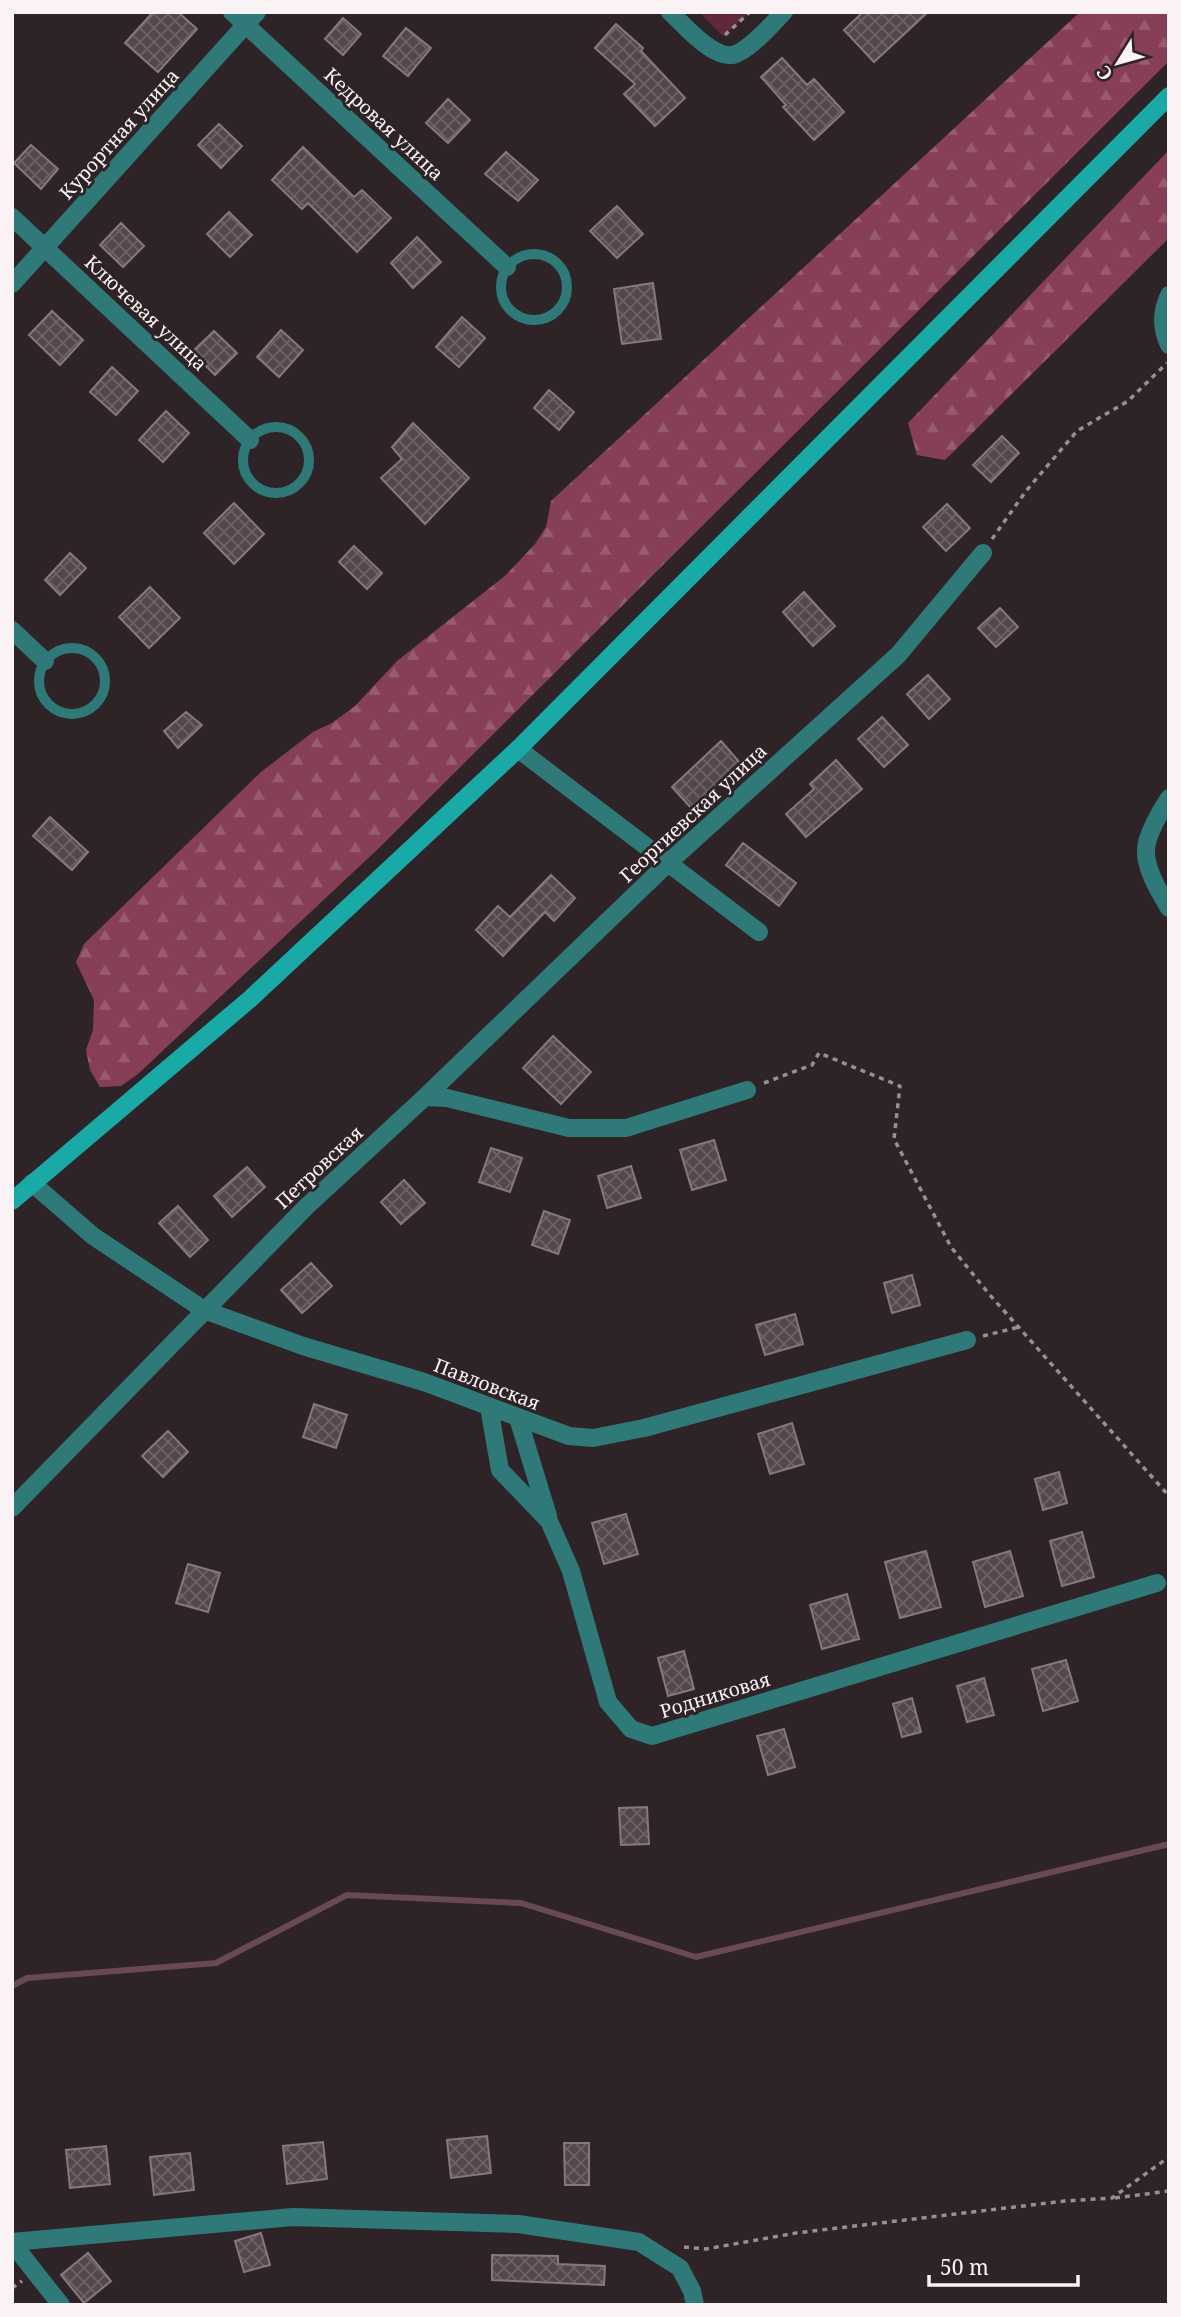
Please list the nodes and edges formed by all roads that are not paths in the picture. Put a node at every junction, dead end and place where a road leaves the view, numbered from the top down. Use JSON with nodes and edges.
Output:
{"nodes":[{"id":1,"x":670,"y":12,"type":"edge"},
{"id":2,"x":784,"y":12,"type":"edge"},
{"id":3,"x":245,"y":16,"type":"edge"},
{"id":4,"x":1169,"y":96,"type":"edge"},
{"id":5,"x":12,"y":217,"type":"edge"},
{"id":6,"x":45,"y":247,"type":"junction"},
{"id":7,"x":508,"y":267,"type":"junction"},
{"id":8,"x":12,"y":284,"type":"edge"},
{"id":9,"x":1169,"y":295,"type":"edge"},
{"id":10,"x":1169,"y":345,"type":"edge"},
{"id":11,"x":250,"y":440,"type":"junction"},
{"id":12,"x":983,"y":552,"type":"road end"},
{"id":13,"x":12,"y":629,"type":"edge"},
{"id":14,"x":45,"y":661,"type":"junction"},
{"id":15,"x":518,"y":749,"type":"junction"},
{"id":16,"x":1169,"y":798,"type":"edge"},
{"id":17,"x":668,"y":863,"type":"junction"},
{"id":18,"x":1169,"y":908,"type":"edge"},
{"id":19,"x":759,"y":932,"type":"dead end"},
{"id":20,"x":747,"y":1090,"type":"road end"},
{"id":21,"x":425,"y":1097,"type":"junction"},
{"id":22,"x":32,"y":1183,"type":"junction"},
{"id":23,"x":12,"y":1201,"type":"edge"},
{"id":24,"x":204,"y":1310,"type":"junction"},
{"id":25,"x":967,"y":1340,"type":"road end"},
{"id":26,"x":489,"y":1407,"type":"junction"},
{"id":27,"x":518,"y":1418,"type":"junction"},
{"id":28,"x":12,"y":1508,"type":"edge"},
{"id":29,"x":550,"y":1521,"type":"junction"},
{"id":30,"x":1157,"y":1583,"type":"dead end"},
{"id":31,"x":12,"y":2242,"type":"edge"},
{"id":32,"x":61,"y":2305,"type":"edge"},
{"id":33,"x":695,"y":2305,"type":"edge"}],
"edges":[{"from":1,"to":2,"type":"street"},
{"from":3,"to":6,"type":"street","name":"Курортная улица"},
{"from":3,"to":7,"type":"street","name":"Кедровая улица"},
{"from":4,"to":15,"type":"street"},
{"from":5,"to":6,"type":"street","name":"Ключевая улица"},
{"from":6,"to":8,"type":"street","name":"Курортная улица"},
{"from":6,"to":11,"type":"street","name":"Ключевая улица"},
{"from":7,"to":7,"type":"lane"},
{"from":9,"to":10,"type":"street"},
{"from":11,"to":11,"type":"lane"},
{"from":12,"to":17,"type":"street","name":"Георгиевская улица"},
{"from":13,"to":14,"type":"street"},
{"from":14,"to":14,"type":"lane"},
{"from":15,"to":17,"type":"street"},
{"from":15,"to":22,"type":"street"},
{"from":16,"to":18,"type":"street"},
{"from":17,"to":19,"type":"street"},
{"from":17,"to":21,"type":"street","name":"Георгиевская улица"},
{"from":20,"to":21,"type":"street"},
{"from":21,"to":24,"type":"street","name":"Петровская"},
{"from":22,"to":23,"type":"street"},
{"from":22,"to":24,"type":"street","name":"Павловская"},
{"from":24,"to":26,"type":"street","name":"Павловская"},
{"from":24,"to":28,"type":"street","name":"Петровская"},
{"from":25,"to":27,"type":"street","name":"Павловская"},
{"from":26,"to":27,"type":"street","name":"Павловская"},
{"from":26,"to":29,"type":"street","name":"Родниковая"},
{"from":27,"to":29,"type":"street"},
{"from":29,"to":30,"type":"street","name":"Родниковая"},
{"from":31,"to":32,"type":"street"},
{"from":31,"to":33,"type":"street"}]}
